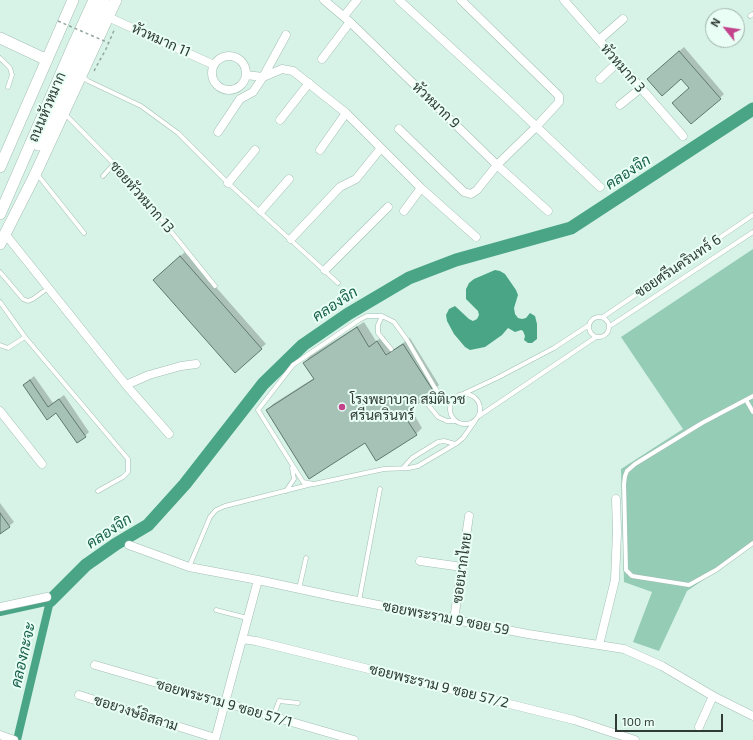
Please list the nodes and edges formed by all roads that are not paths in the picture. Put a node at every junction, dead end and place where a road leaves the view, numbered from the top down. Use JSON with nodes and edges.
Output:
{"nodes":[{"id":1,"x":73,"y":0,"type":"edge"},
{"id":2,"x":94,"y":0,"type":"edge"},
{"id":3,"x":104,"y":0,"type":"edge"},
{"id":4,"x":116,"y":0,"type":"edge"},
{"id":5,"x":324,"y":0,"type":"edge"},
{"id":6,"x":357,"y":0,"type":"edge"},
{"id":7,"x":399,"y":0,"type":"edge"},
{"id":8,"x":461,"y":0,"type":"edge"},
{"id":9,"x":564,"y":0,"type":"edge"},
{"id":10,"x":108,"y":17,"type":"junction"},
{"id":11,"x":347,"y":19,"type":"junction"},
{"id":12,"x":623,"y":19,"type":"dead end"},
{"id":13,"x":286,"y":35,"type":"dead end"},
{"id":14,"x":0,"y":38,"type":"edge"},
{"id":15,"x":598,"y":40,"type":"junction"},
{"id":16,"x":0,"y":58,"type":"edge"},
{"id":17,"x":322,"y":59,"type":"dead end"},
{"id":18,"x":47,"y":60,"type":"junction"},
{"id":19,"x":618,"y":62,"type":"junction"},
{"id":20,"x":214,"y":65,"type":"junction"},
{"id":21,"x":246,"y":75,"type":"junction"},
{"id":22,"x":263,"y":77,"type":"junction"},
{"id":23,"x":84,"y":79,"type":"junction"},
{"id":24,"x":600,"y":79,"type":"dead end"},
{"id":25,"x":309,"y":83,"type":"junction"},
{"id":26,"x":8,"y":87,"type":"dead end"},
{"id":27,"x":641,"y":88,"type":"junction"},
{"id":28,"x":620,"y":105,"type":"dead end"},
{"id":29,"x":64,"y":112,"type":"junction"},
{"id":30,"x":346,"y":113,"type":"junction"},
{"id":31,"x":280,"y":120,"type":"dead end"},
{"id":32,"x":536,"y":126,"type":"junction"},
{"id":33,"x":399,"y":129,"type":"dead end"},
{"id":34,"x":218,"y":132,"type":"dead end"},
{"id":35,"x":683,"y":136,"type":"dead end"},
{"id":36,"x":381,"y":148,"type":"junction"},
{"id":37,"x":255,"y":150,"type":"dead end"},
{"id":38,"x":320,"y":150,"type":"dead end"},
{"id":39,"x":114,"y":164,"type":"junction"},
{"id":40,"x":497,"y":165,"type":"junction"},
{"id":41,"x":0,"y":167,"type":"edge"},
{"id":42,"x":36,"y":173,"type":"junction"},
{"id":43,"x":103,"y":176,"type":"dead end"},
{"id":44,"x":289,"y":179,"type":"dead end"},
{"id":45,"x":228,"y":183,"type":"junction"},
{"id":46,"x":600,"y":187,"type":"dead end"},
{"id":47,"x":421,"y":188,"type":"junction"},
{"id":48,"x":388,"y":207,"type":"dead end"},
{"id":49,"x":1,"y":211,"type":"edge"},
{"id":50,"x":261,"y":211,"type":"junction"},
{"id":51,"x":404,"y":211,"type":"dead end"},
{"id":52,"x":548,"y":211,"type":"dead end"},
{"id":53,"x":753,"y":215,"type":"edge"},
{"id":54,"x":753,"y":232,"type":"edge"},
{"id":55,"x":84,"y":233,"type":"dead end"},
{"id":56,"x":476,"y":237,"type":"dead end"},
{"id":57,"x":3,"y":240,"type":"edge"},
{"id":58,"x":291,"y":240,"type":"junction"},
{"id":59,"x":325,"y":270,"type":"junction"},
{"id":60,"x":0,"y":272,"type":"edge"},
{"id":61,"x":338,"y":283,"type":"dead end"},
{"id":62,"x":215,"y":286,"type":"dead end"},
{"id":63,"x":44,"y":291,"type":"dead end"},
{"id":64,"x":0,"y":302,"type":"edge"},
{"id":65,"x":382,"y":316,"type":"junction"},
{"id":66,"x":603,"y":317,"type":"junction"},
{"id":67,"x":589,"y":325,"type":"junction"},
{"id":68,"x":610,"y":326,"type":"junction"},
{"id":69,"x":24,"y":337,"type":"junction"},
{"id":70,"x":596,"y":337,"type":"junction"},
{"id":71,"x":0,"y":345,"type":"edge"},
{"id":72,"x":391,"y":349,"type":"dead end"},
{"id":73,"x":196,"y":364,"type":"dead end"},
{"id":74,"x":126,"y":385,"type":"junction"},
{"id":75,"x":438,"y":393,"type":"junction"},
{"id":76,"x":465,"y":393,"type":"junction"},
{"id":77,"x":753,"y":396,"type":"edge"},
{"id":78,"x":452,"y":400,"type":"junction"},
{"id":79,"x":746,"y":400,"type":"junction"},
{"id":80,"x":0,"y":411,"type":"edge"},
{"id":81,"x":753,"y":412,"type":"edge"},
{"id":82,"x":479,"y":416,"type":"junction"},
{"id":83,"x":475,"y":420,"type":"junction"},
{"id":84,"x":456,"y":421,"type":"junction"},
{"id":85,"x":169,"y":434,"type":"dead end"},
{"id":86,"x":455,"y":444,"type":"junction"},
{"id":87,"x":42,"y":464,"type":"dead end"},
{"id":88,"x":292,"y":465,"type":"junction"},
{"id":89,"x":403,"y":468,"type":"junction"},
{"id":90,"x":314,"y":484,"type":"junction"},
{"id":91,"x":380,"y":489,"type":"dead end"},
{"id":92,"x":98,"y":491,"type":"dead end"},
{"id":93,"x":286,"y":492,"type":"junction"},
{"id":94,"x":616,"y":498,"type":"dead end"},
{"id":95,"x":469,"y":516,"type":"dead end"},
{"id":96,"x":753,"y":543,"type":"edge"},
{"id":97,"x":129,"y":545,"type":"dead end"},
{"id":98,"x":306,"y":558,"type":"dead end"},
{"id":99,"x":420,"y":561,"type":"dead end"},
{"id":100,"x":189,"y":567,"type":"junction"},
{"id":101,"x":462,"y":567,"type":"junction"},
{"id":102,"x":258,"y":580,"type":"junction"},
{"id":103,"x":299,"y":590,"type":"junction"},
{"id":104,"x":47,"y":597,"type":"dead end"},
{"id":105,"x":359,"y":602,"type":"junction"},
{"id":106,"x":0,"y":607,"type":"edge"},
{"id":107,"x":216,"y":610,"type":"dead end"},
{"id":108,"x":247,"y":618,"type":"junction"},
{"id":109,"x":454,"y":620,"type":"junction"},
{"id":110,"x":242,"y":639,"type":"junction"},
{"id":111,"x":599,"y":645,"type":"junction"},
{"id":112,"x":95,"y":665,"type":"dead end"},
{"id":113,"x":79,"y":695,"type":"dead end"},
{"id":114,"x":713,"y":696,"type":"junction"},
{"id":115,"x":225,"y":703,"type":"junction"},
{"id":116,"x":298,"y":704,"type":"dead end"},
{"id":117,"x":753,"y":716,"type":"edge"},
{"id":118,"x":274,"y":717,"type":"junction"},
{"id":119,"x":699,"y":727,"type":"dead end"},
{"id":120,"x":0,"y":735,"type":"edge"},
{"id":121,"x":215,"y":739,"type":"edge"},
{"id":122,"x":14,"y":740,"type":"edge"},
{"id":123,"x":354,"y":740,"type":"edge"},
{"id":124,"x":635,"y":740,"type":"edge"}],
"edges":[{"from":1,"to":18,"type":"main road","name":"ถนนหัวหมาก"},
{"from":2,"to":49,"type":"main road","name":"ถนนหัวหมาก"},
{"from":3,"to":49,"type":"main road"},
{"from":4,"to":10,"type":"main road"},
{"from":5,"to":11,"type":"street","name":"หัวหมาก 9"},
{"from":6,"to":11,"type":"street"},
{"from":7,"to":32,"type":"street"},
{"from":8,"to":32,"type":"street"},
{"from":9,"to":15,"type":"street","name":"หัวหมาก 3"},
{"from":10,"to":20,"type":"street","name":"หัวหมาก 11"},
{"from":10,"to":23,"type":"main road"},
{"from":11,"to":17,"type":"street"},
{"from":11,"to":40,"type":"street","name":"หัวหมาก 9"},
{"from":12,"to":15,"type":"street"},
{"from":13,"to":22,"type":"street"},
{"from":14,"to":18,"type":"main road"},
{"from":15,"to":19,"type":"street","name":"หัวหมาก 3"},
{"from":16,"to":26,"type":"lane"},
{"from":18,"to":41,"type":"main road","name":"ถนนหัวหมาก"},
{"from":19,"to":24,"type":"street"},
{"from":19,"to":27,"type":"street","name":"หัวหมาก 3"},
{"from":20,"to":21,"type":"street"},
{"from":20,"to":21,"type":"street"},
{"from":21,"to":22,"type":"street"},
{"from":22,"to":25,"type":"street"},
{"from":22,"to":34,"type":"street"},
{"from":23,"to":29,"type":"main road"},
{"from":23,"to":45,"type":"lane"},
{"from":25,"to":30,"type":"street"},
{"from":25,"to":31,"type":"street"},
{"from":27,"to":28,"type":"street"},
{"from":27,"to":35,"type":"street","name":"หัวหมาก 3"},
{"from":29,"to":39,"type":"lane","name":"ซอยหัวหมาก 13"},
{"from":29,"to":42,"type":"main road"},
{"from":30,"to":36,"type":"street"},
{"from":30,"to":38,"type":"street"},
{"from":32,"to":40,"type":"street"},
{"from":32,"to":46,"type":"street"},
{"from":33,"to":40,"type":"street"},
{"from":36,"to":47,"type":"street"},
{"from":36,"to":58,"type":"street"},
{"from":37,"to":45,"type":"street"},
{"from":39,"to":43,"type":"lane"},
{"from":39,"to":62,"type":"lane","name":"ซอยหัวหมาก 13"},
{"from":40,"to":52,"type":"street","name":"หัวหมาก 9"},
{"from":42,"to":55,"type":"lane"},
{"from":42,"to":57,"type":"main road"},
{"from":44,"to":50,"type":"street"},
{"from":45,"to":50,"type":"lane"},
{"from":47,"to":51,"type":"street"},
{"from":47,"to":56,"type":"street"},
{"from":48,"to":59,"type":"street"},
{"from":50,"to":58,"type":"lane"},
{"from":53,"to":66,"type":"lane","name":"ซอยศรีนครินทร์ 6"},
{"from":54,"to":68,"type":"lane","name":"ซอยศรีนครินทร์ 6"},
{"from":57,"to":74,"type":"street"},
{"from":58,"to":59,"type":"lane"},
{"from":59,"to":61,"type":"lane"},
{"from":60,"to":63,"type":"lane"},
{"from":64,"to":69,"type":"lane"},
{"from":65,"to":72,"type":"lane"},
{"from":65,"to":75,"type":"lane"},
{"from":65,"to":88,"type":"lane"},
{"from":66,"to":67,"type":"lane","name":"ซอยศรีนครินทร์ 6"},
{"from":66,"to":68,"type":"lane"},
{"from":67,"to":70,"type":"lane"},
{"from":67,"to":76,"type":"lane","name":"ซอยศรีนครินทร์ 6"},
{"from":68,"to":70,"type":"lane","name":"ซอยศรีนครินทร์ 6"},
{"from":69,"to":71,"type":"lane"},
{"from":69,"to":92,"type":"lane"},
{"from":70,"to":82,"type":"lane","name":"ซอยศรีนครินทร์ 6"},
{"from":73,"to":74,"type":"street"},
{"from":74,"to":85,"type":"street"},
{"from":75,"to":78,"type":"lane"},
{"from":75,"to":84,"type":"lane"},
{"from":76,"to":78,"type":"lane"},
{"from":76,"to":82,"type":"lane"},
{"from":77,"to":79,"type":"lane"},
{"from":78,"to":84,"type":"lane"},
{"from":79,"to":81,"type":"lane"},
{"from":79,"to":96,"type":"lane"},
{"from":80,"to":87,"type":"street"},
{"from":82,"to":83,"type":"lane"},
{"from":83,"to":84,"type":"lane"},
{"from":83,"to":86,"type":"lane"},
{"from":86,"to":89,"type":"lane"},
{"from":86,"to":89,"type":"lane"},
{"from":88,"to":90,"type":"lane"},
{"from":88,"to":93,"type":"lane"},
{"from":89,"to":90,"type":"lane"},
{"from":90,"to":93,"type":"lane"},
{"from":91,"to":105,"type":"lane"},
{"from":93,"to":100,"type":"lane"},
{"from":94,"to":111,"type":"street"},
{"from":95,"to":101,"type":"street","name":"ซอยนากไทย"},
{"from":97,"to":100,"type":"street","name":"ซอยพระราม 9 ซอย 59"},
{"from":98,"to":103,"type":"lane"},
{"from":99,"to":101,"type":"street"},
{"from":100,"to":102,"type":"street","name":"ซอยพระราม 9 ซอย 59"},
{"from":101,"to":109,"type":"street","name":"ซอยนากไทย"},
{"from":102,"to":103,"type":"street","name":"ซอยพระราม 9 ซอย 59"},
{"from":102,"to":108,"type":"street"},
{"from":103,"to":105,"type":"street","name":"ซอยพระราม 9 ซอย 59"},
{"from":104,"to":106,"type":"street"},
{"from":105,"to":109,"type":"street","name":"ซอยพระราม 9 ซอย 59"},
{"from":107,"to":108,"type":"lane"},
{"from":108,"to":110,"type":"street"},
{"from":109,"to":111,"type":"street","name":"ซอยพระราม 9 ซอย 59"},
{"from":110,"to":115,"type":"street"},
{"from":110,"to":124,"type":"street","name":"ซอยพระราม 9 ซอย 57/2"},
{"from":111,"to":114,"type":"street","name":"ซอยพระราม 9 ซอย 59"},
{"from":112,"to":115,"type":"street","name":"ซอยพระราม 9 ซอย 57/1"},
{"from":113,"to":121,"type":"street","name":"ซอยวงษ์อิสลาม"},
{"from":114,"to":117,"type":"street","name":"ซอยพระราม 9 ซอย 59"},
{"from":114,"to":119,"type":"street"},
{"from":115,"to":118,"type":"street","name":"ซอยพระราม 9 ซอย 57/1"},
{"from":115,"to":121,"type":"street"},
{"from":116,"to":118,"type":"lane"},
{"from":118,"to":123,"type":"street","name":"ซอยพระราม 9 ซอย 57/1"},
{"from":120,"to":122,"type":"street"}]}
